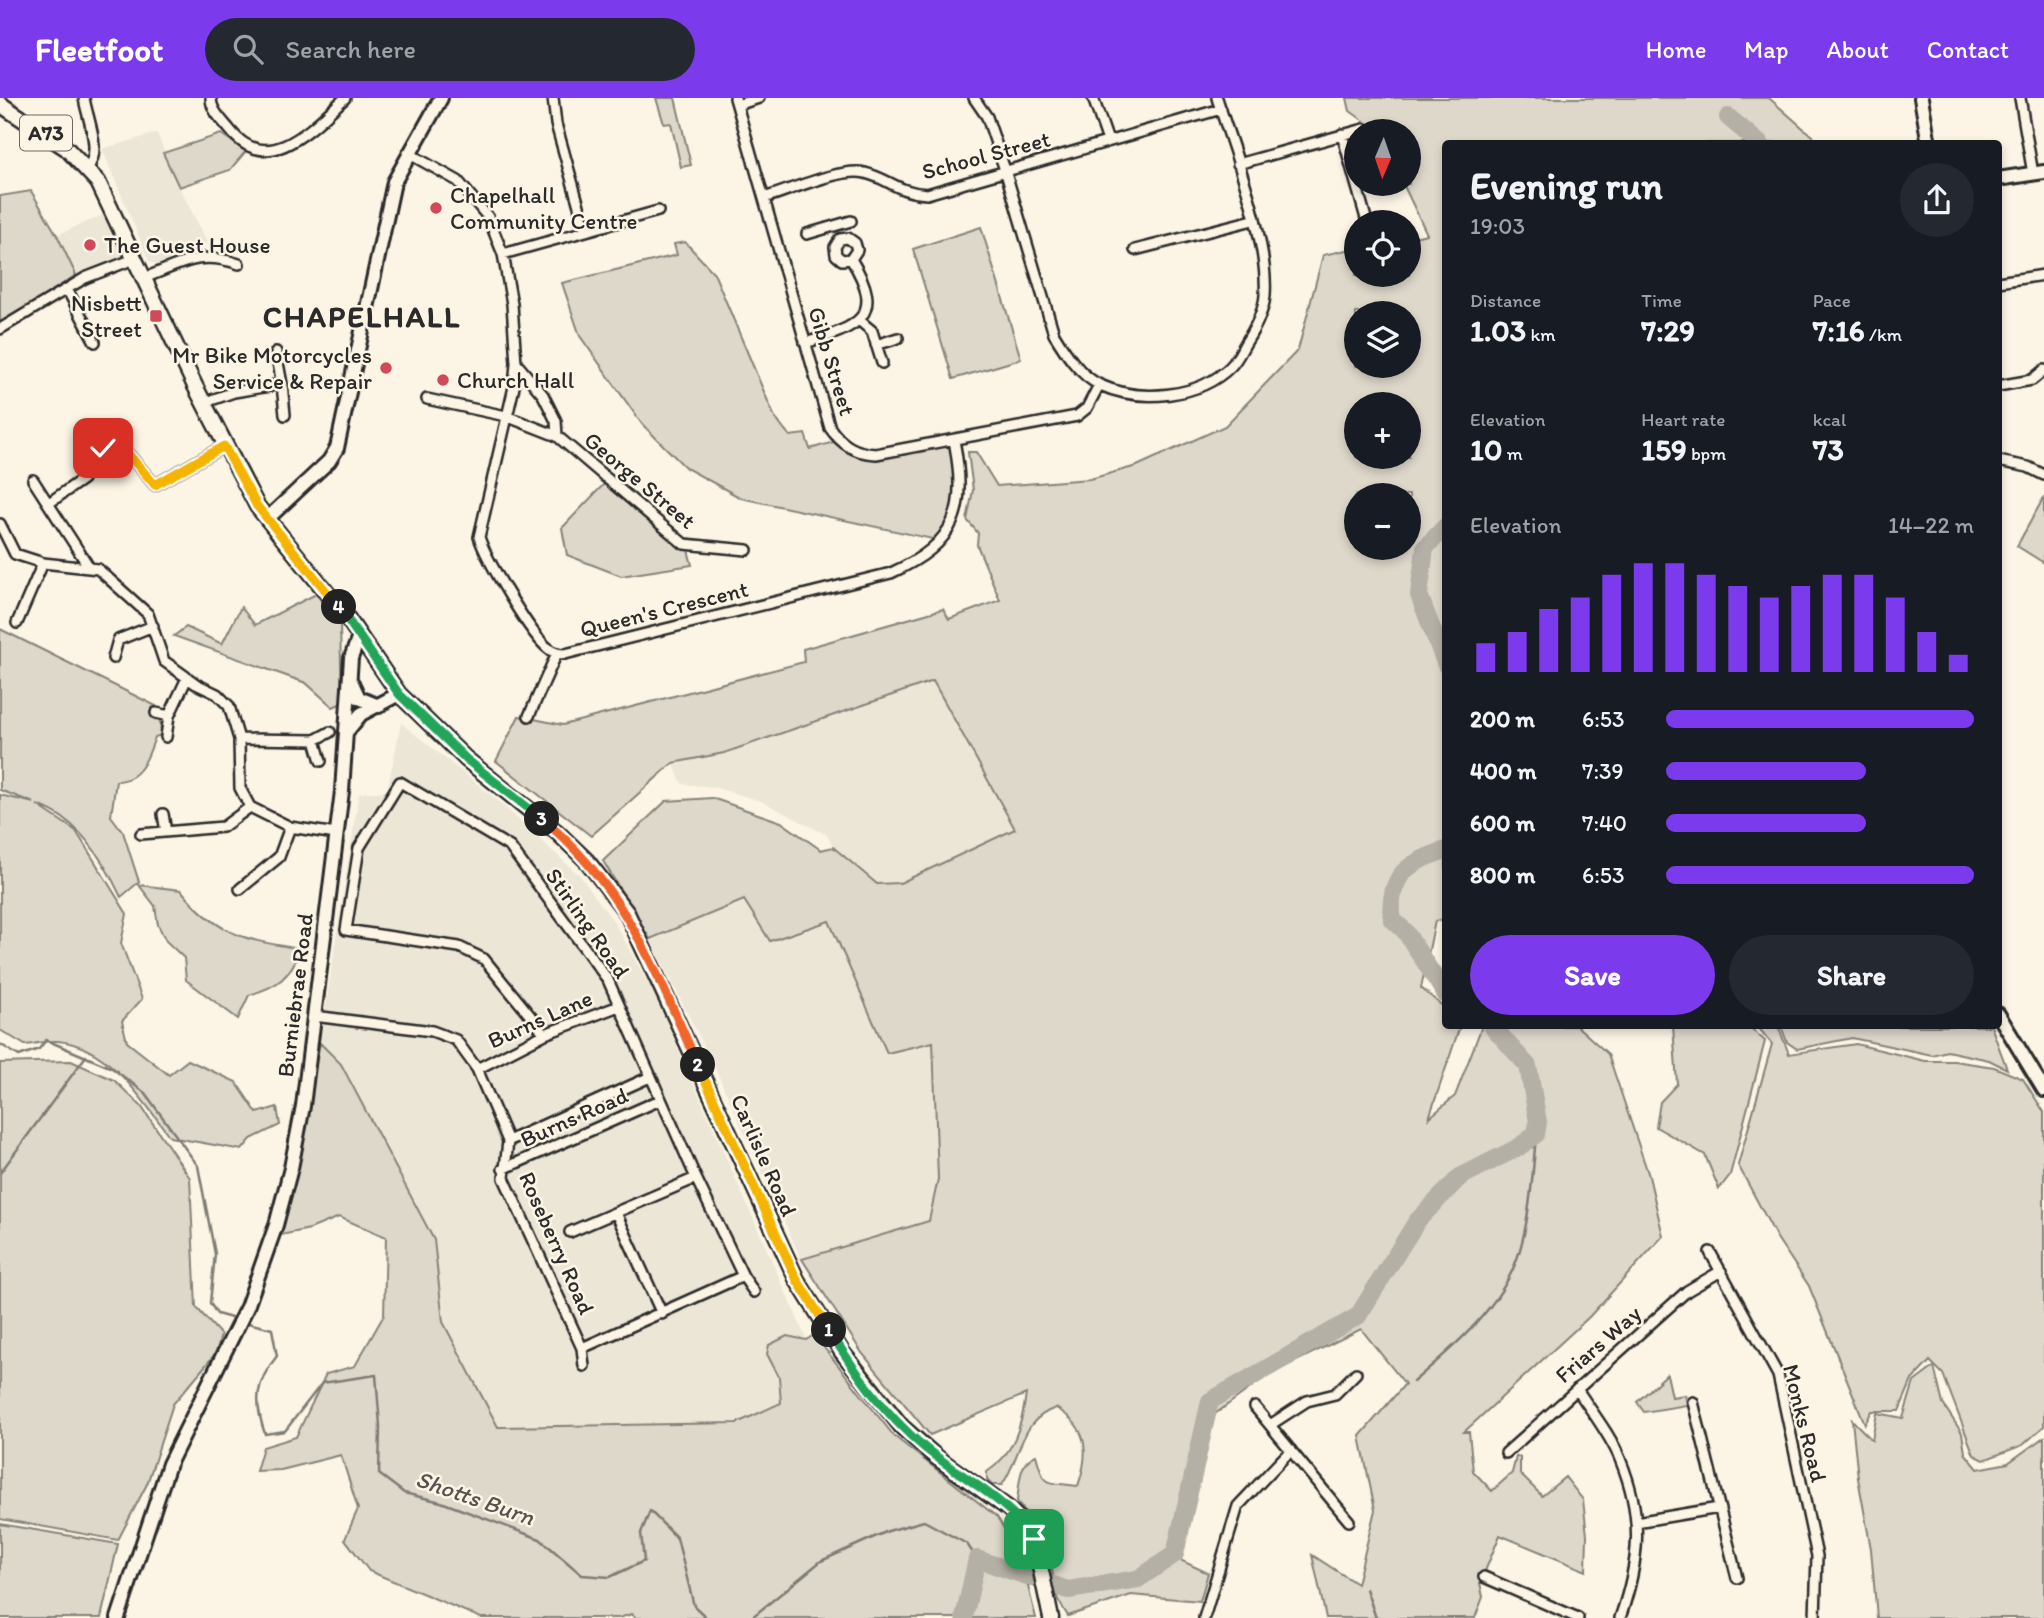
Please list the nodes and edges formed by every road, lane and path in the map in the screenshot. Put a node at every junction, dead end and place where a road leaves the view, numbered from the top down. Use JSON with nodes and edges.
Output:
{"nodes":[{"id":1,"x":84,"y":98,"type":"edge"},
{"id":2,"x":211,"y":98,"type":"edge"},
{"id":3,"x":345,"y":98,"type":"edge"},
{"id":4,"x":441,"y":98,"type":"edge"},
{"id":5,"x":553,"y":98,"type":"edge"},
{"id":6,"x":759,"y":98,"type":"edge"},
{"id":7,"x":974,"y":98,"type":"edge"},
{"id":8,"x":1093,"y":98,"type":"edge"},
{"id":9,"x":1217,"y":98,"type":"edge"},
{"id":10,"x":1921,"y":98,"type":"edge"},
{"id":11,"x":2020,"y":98,"type":"edge"},
{"id":12,"x":736,"y":102,"type":"edge"},
{"id":13,"x":0,"y":104,"type":"edge"},
{"id":14,"x":1221,"y":109,"type":"junction"},
{"id":15,"x":1342,"y":134,"type":"joint"},
{"id":16,"x":1928,"y":140,"type":"edge"},
{"id":17,"x":1108,"y":141,"type":"junction"},
{"id":18,"x":408,"y":153,"type":"junction"},
{"id":19,"x":1238,"y":164,"type":"junction"},
{"id":20,"x":87,"y":168,"type":"junction"},
{"id":21,"x":1005,"y":170,"type":"junction"},
{"id":22,"x":2038,"y":173,"type":"edge"},
{"id":23,"x":2002,"y":178,"type":"edge"},
{"id":24,"x":764,"y":198,"type":"junction"},
{"id":25,"x":1364,"y":210,"type":"edge"},
{"id":26,"x":658,"y":211,"type":"dead end"},
{"id":27,"x":1253,"y":220,"type":"junction"},
{"id":28,"x":850,"y":221,"type":"dead end"},
{"id":29,"x":839,"y":225,"type":"junction"},
{"id":30,"x":586,"y":231,"type":"junction"},
{"id":31,"x":807,"y":234,"type":"dead end"},
{"id":32,"x":842,"y":238,"type":"junction"},
{"id":33,"x":1135,"y":250,"type":"dead end"},
{"id":34,"x":503,"y":254,"type":"junction"},
{"id":35,"x":851,"y":258,"type":"junction"},
{"id":36,"x":134,"y":259,"type":"junction"},
{"id":37,"x":239,"y":264,"type":"dead end"},
{"id":38,"x":2044,"y":275,"type":"edge"},
{"id":39,"x":144,"y":278,"type":"junction"},
{"id":40,"x":2002,"y":281,"type":"edge"},
{"id":41,"x":67,"y":289,"type":"junction"},
{"id":42,"x":860,"y":321,"type":"junction"},
{"id":43,"x":0,"y":329,"type":"edge"},
{"id":44,"x":898,"y":338,"type":"dead end"},
{"id":45,"x":95,"y":342,"type":"dead end"},
{"id":46,"x":805,"y":343,"type":"junction"},
{"id":47,"x":876,"y":345,"type":"junction"},
{"id":48,"x":276,"y":352,"type":"dead end"},
{"id":49,"x":516,"y":363,"type":"junction"},
{"id":50,"x":882,"y":363,"type":"dead end"},
{"id":51,"x":2044,"y":370,"type":"edge"},
{"id":52,"x":282,"y":384,"type":"junction"},
{"id":53,"x":1099,"y":384,"type":"junction"},
{"id":54,"x":2002,"y":385,"type":"edge"},
{"id":55,"x":427,"y":399,"type":"dead end"},
{"id":56,"x":203,"y":402,"type":"junction"},
{"id":57,"x":285,"y":415,"type":"dead end"},
{"id":58,"x":506,"y":416,"type":"junction"},
{"id":59,"x":557,"y":436,"type":"junction"},
{"id":60,"x":954,"y":440,"type":"junction"},
{"id":61,"x":224,"y":446,"type":"junction"},
{"id":62,"x":103,"y":448,"type":"dead end"},
{"id":63,"x":2002,"y":462,"type":"edge"},
{"id":64,"x":2044,"y":475,"type":"edge"},
{"id":65,"x":83,"y":479,"type":"dead end"},
{"id":66,"x":33,"y":481,"type":"dead end"},
{"id":67,"x":49,"y":503,"type":"junction"},
{"id":68,"x":267,"y":519,"type":"junction"},
{"id":69,"x":1,"y":527,"type":"edge"},
{"id":70,"x":747,"y":550,"type":"dead end"},
{"id":71,"x":43,"y":563,"type":"junction"},
{"id":72,"x":89,"y":567,"type":"junction"},
{"id":73,"x":17,"y":623,"type":"dead end"},
{"id":74,"x":153,"y":626,"type":"junction"},
{"id":75,"x":359,"y":637,"type":"junction"},
{"id":76,"x":557,"y":653,"type":"junction"},
{"id":77,"x":113,"y":658,"type":"dead end"},
{"id":78,"x":187,"y":678,"type":"junction"},
{"id":79,"x":350,"y":679,"type":"junction"},
{"id":80,"x":399,"y":694,"type":"junction"},
{"id":81,"x":379,"y":706,"type":"junction"},
{"id":82,"x":156,"y":713,"type":"dead end"},
{"id":83,"x":169,"y":716,"type":"junction"},
{"id":84,"x":529,"y":716,"type":"dead end"},
{"id":85,"x":348,"y":730,"type":"junction"},
{"id":86,"x":330,"y":732,"type":"dead end"},
{"id":87,"x":166,"y":737,"type":"dead end"},
{"id":88,"x":239,"y":739,"type":"junction"},
{"id":89,"x":315,"y":740,"type":"junction"},
{"id":90,"x":321,"y":761,"type":"dead end"},
{"id":91,"x":250,"y":807,"type":"junction"},
{"id":92,"x":163,"y":814,"type":"dead end"},
{"id":93,"x":290,"y":827,"type":"junction"},
{"id":94,"x":166,"y":832,"type":"junction"},
{"id":95,"x":141,"y":834,"type":"dead end"},
{"id":96,"x":336,"y":834,"type":"junction"},
{"id":97,"x":240,"y":889,"type":"dead end"},
{"id":98,"x":619,"y":1006,"type":"junction"},
{"id":99,"x":314,"y":1016,"type":"junction"},
{"id":100,"x":2002,"y":1021,"type":"edge"},
{"id":101,"x":545,"y":1034,"type":"junction"},
{"id":102,"x":477,"y":1069,"type":"junction"},
{"id":103,"x":650,"y":1077,"type":"junction"},
{"id":104,"x":2044,"y":1090,"type":"edge"},
{"id":105,"x":660,"y":1100,"type":"junction"},
{"id":106,"x":508,"y":1141,"type":"junction"},
{"id":107,"x":503,"y":1169,"type":"junction"},
{"id":108,"x":696,"y":1178,"type":"junction"},
{"id":109,"x":617,"y":1213,"type":"junction"},
{"id":110,"x":570,"y":1232,"type":"dead end"},
{"id":111,"x":1710,"y":1252,"type":"dead end"},
{"id":112,"x":1721,"y":1272,"type":"junction"},
{"id":113,"x":743,"y":1276,"type":"junction"},
{"id":114,"x":754,"y":1292,"type":"dead end"},
{"id":115,"x":662,"y":1314,"type":"junction"},
{"id":116,"x":582,"y":1348,"type":"junction"},
{"id":117,"x":584,"y":1366,"type":"dead end"},
{"id":118,"x":1356,"y":1373,"type":"dead end"},
{"id":119,"x":1577,"y":1389,"type":"junction"},
{"id":120,"x":1693,"y":1402,"type":"dead end"},
{"id":121,"x":1255,"y":1407,"type":"dead end"},
{"id":122,"x":1270,"y":1426,"type":"junction"},
{"id":123,"x":1291,"y":1450,"type":"junction"},
{"id":124,"x":1506,"y":1453,"type":"dead end"},
{"id":125,"x":1719,"y":1508,"type":"junction"},
{"id":126,"x":1349,"y":1521,"type":"dead end"},
{"id":127,"x":1636,"y":1522,"type":"junction"},
{"id":128,"x":1484,"y":1577,"type":"dead end"},
{"id":129,"x":1737,"y":1578,"type":"dead end"},
{"id":130,"x":118,"y":1618,"type":"edge"},
{"id":131,"x":1051,"y":1618,"type":"edge"},
{"id":132,"x":1204,"y":1618,"type":"edge"},
{"id":133,"x":1578,"y":1618,"type":"edge"},
{"id":134,"x":1620,"y":1618,"type":"edge"},
{"id":135,"x":1815,"y":1618,"type":"edge"}],
"edges":[{"from":1,"to":20,"type":"street"},
{"from":2,"to":3,"type":"street"},
{"from":4,"to":18,"type":"street"},
{"from":5,"to":30,"type":"street"},
{"from":6,"to":12,"type":"street"},
{"from":7,"to":21,"type":"street"},
{"from":8,"to":17,"type":"street"},
{"from":9,"to":14,"type":"street"},
{"from":10,"to":16,"type":"street"},
{"from":11,"to":22,"type":"street"},
{"from":12,"to":24,"type":"street","name":"Gibb Street"},
{"from":13,"to":20,"type":"main road","number":"A73"},
{"from":14,"to":17,"type":"street","name":"School Street"},
{"from":14,"to":19,"type":"street"},
{"from":15,"to":19,"type":"street"},
{"from":15,"to":25,"type":"street"},
{"from":17,"to":21,"type":"street","name":"School Street"},
{"from":18,"to":34,"type":"street"},
{"from":18,"to":68,"type":"street"},
{"from":19,"to":27,"type":"street"},
{"from":20,"to":36,"type":"main road","number":"A73"},
{"from":21,"to":24,"type":"street","name":"School Street"},
{"from":21,"to":53,"type":"street"},
{"from":22,"to":23,"type":"street"},
{"from":24,"to":46,"type":"street","name":"Gibb Street"},
{"from":26,"to":30,"type":"street"},
{"from":27,"to":33,"type":"street"},
{"from":27,"to":53,"type":"street"},
{"from":28,"to":29,"type":"street"},
{"from":29,"to":31,"type":"street"},
{"from":29,"to":32,"type":"street"},
{"from":30,"to":34,"type":"street"},
{"from":32,"to":35,"type":"street"},
{"from":32,"to":35,"type":"street"},
{"from":34,"to":49,"type":"street"},
{"from":35,"to":42,"type":"street"},
{"from":36,"to":39,"type":"main road","number":"A73"},
{"from":36,"to":41,"type":"street"},
{"from":37,"to":39,"type":"street"},
{"from":38,"to":40,"type":"street"},
{"from":39,"to":56,"type":"main road","number":"A73"},
{"from":41,"to":43,"type":"street"},
{"from":41,"to":45,"type":"street"},
{"from":42,"to":46,"type":"street"},
{"from":42,"to":47,"type":"street"},
{"from":44,"to":47,"type":"street"},
{"from":46,"to":60,"type":"street","name":"Gibb Street"},
{"from":47,"to":50,"type":"street"},
{"from":48,"to":52,"type":"street"},
{"from":49,"to":58,"type":"street","name":"Queen's Crescent"},
{"from":49,"to":59,"type":"street","name":"George Street"},
{"from":51,"to":54,"type":"street"},
{"from":52,"to":56,"type":"street"},
{"from":52,"to":57,"type":"street"},
{"from":53,"to":60,"type":"street","name":"Gibb Street"},
{"from":55,"to":58,"type":"street"},
{"from":56,"to":61,"type":"main road","number":"A73"},
{"from":58,"to":59,"type":"street"},
{"from":58,"to":76,"type":"street","name":"Queen's Crescent"},
{"from":59,"to":70,"type":"street","name":"George Street"},
{"from":60,"to":76,"type":"street","name":"Queen's Crescent"},
{"from":61,"to":62,"type":"street"},
{"from":61,"to":68,"type":"main road","number":"A73"},
{"from":63,"to":64,"type":"street"},
{"from":65,"to":67,"type":"street"},
{"from":66,"to":67,"type":"street"},
{"from":67,"to":72,"type":"street"},
{"from":68,"to":75,"type":"main road","name":"Carlisle Road","number":"A73"},
{"from":69,"to":71,"type":"street"},
{"from":71,"to":72,"type":"street"},
{"from":71,"to":73,"type":"street"},
{"from":72,"to":74,"type":"street"},
{"from":74,"to":77,"type":"street"},
{"from":74,"to":78,"type":"street"},
{"from":75,"to":79,"type":"street","name":"Burniebrae Road"},
{"from":75,"to":80,"type":"main road","name":"Carlisle Road","number":"A73"},
{"from":76,"to":84,"type":"street"},
{"from":78,"to":83,"type":"street"},
{"from":78,"to":88,"type":"street"},
{"from":79,"to":81,"type":"street"},
{"from":79,"to":85,"type":"street","name":"Burniebrae Road"},
{"from":80,"to":81,"type":"street"},
{"from":80,"to":131,"type":"main road","name":"Carlisle Road","number":"A73"},
{"from":81,"to":85,"type":"street"},
{"from":82,"to":83,"type":"street"},
{"from":83,"to":87,"type":"street"},
{"from":85,"to":96,"type":"street","name":"Burniebrae Road"},
{"from":86,"to":89,"type":"street"},
{"from":88,"to":89,"type":"street"},
{"from":88,"to":91,"type":"street"},
{"from":89,"to":90,"type":"street"},
{"from":91,"to":93,"type":"street"},
{"from":91,"to":94,"type":"street"},
{"from":92,"to":94,"type":"street"},
{"from":93,"to":96,"type":"street"},
{"from":93,"to":97,"type":"street"},
{"from":94,"to":95,"type":"street"},
{"from":96,"to":99,"type":"street","name":"Burniebrae Road"},
{"from":98,"to":101,"type":"street","name":"Burns Lane"},
{"from":98,"to":101,"type":"street","name":"Stirling Road"},
{"from":98,"to":103,"type":"street","name":"Stirling Road"},
{"from":99,"to":102,"type":"street"},
{"from":99,"to":130,"type":"street","name":"Burniebrae Road"},
{"from":100,"to":104,"type":"street"},
{"from":101,"to":102,"type":"street","name":"Burns Lane"},
{"from":102,"to":106,"type":"street"},
{"from":103,"to":105,"type":"street","name":"Stirling Road"},
{"from":103,"to":106,"type":"street","name":"Burns Road"},
{"from":105,"to":107,"type":"street","name":"Burns Road"},
{"from":105,"to":108,"type":"street","name":"Stirling Road"},
{"from":106,"to":107,"type":"street","name":"Roseberry Road"},
{"from":107,"to":116,"type":"street","name":"Roseberry Road"},
{"from":108,"to":109,"type":"street"},
{"from":108,"to":113,"type":"street","name":"Stirling Road"},
{"from":109,"to":110,"type":"street"},
{"from":109,"to":115,"type":"street"},
{"from":111,"to":112,"type":"street","name":"Monks Road"},
{"from":112,"to":119,"type":"street","name":"Friars Way"},
{"from":112,"to":135,"type":"street","name":"Monks Road"},
{"from":113,"to":114,"type":"street","name":"Stirling Road"},
{"from":113,"to":115,"type":"street"},
{"from":115,"to":116,"type":"street"},
{"from":116,"to":117,"type":"street","name":"Roseberry Road"},
{"from":118,"to":122,"type":"street"},
{"from":119,"to":124,"type":"street","name":"Friars Way"},
{"from":119,"to":127,"type":"street"},
{"from":120,"to":125,"type":"street"},
{"from":121,"to":122,"type":"street"},
{"from":122,"to":123,"type":"street"},
{"from":123,"to":126,"type":"street"},
{"from":123,"to":132,"type":"street"},
{"from":125,"to":127,"type":"street"},
{"from":125,"to":129,"type":"street"},
{"from":127,"to":134,"type":"street"},
{"from":128,"to":133,"type":"street"}]}
